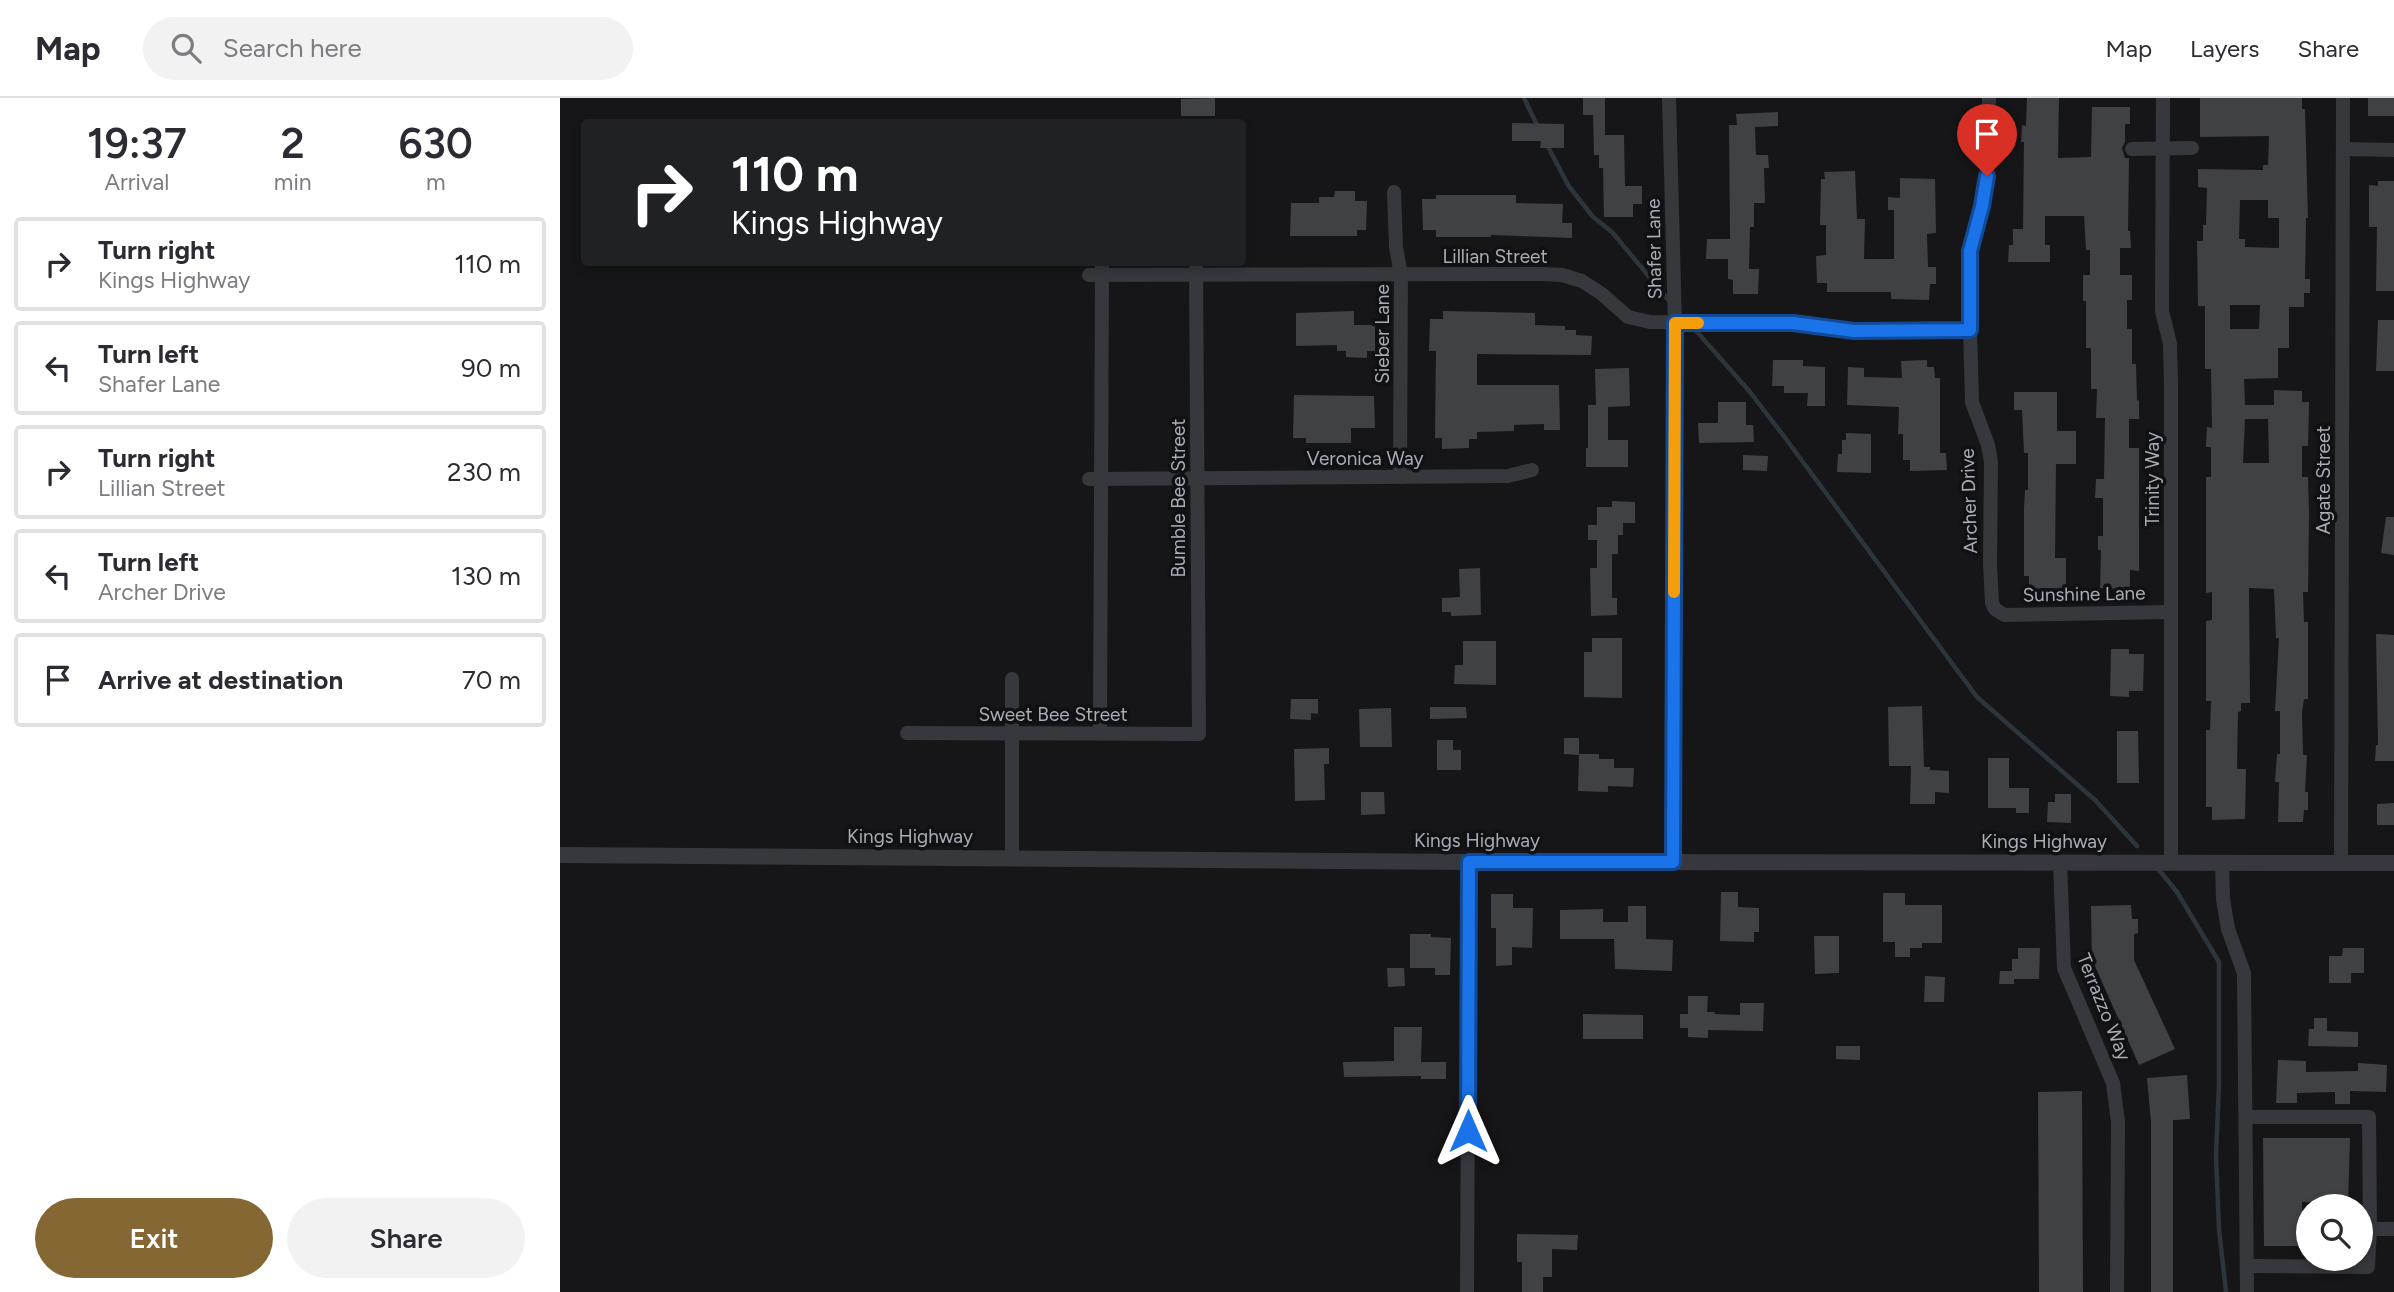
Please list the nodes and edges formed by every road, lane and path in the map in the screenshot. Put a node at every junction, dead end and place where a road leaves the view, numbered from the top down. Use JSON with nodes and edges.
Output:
{"nodes":[{"id":1,"x":1670,"y":98,"type":"edge"},
{"id":2,"x":1989,"y":98,"type":"edge"},
{"id":3,"x":2163,"y":98,"type":"edge"},
{"id":4,"x":2343,"y":98,"type":"edge"},
{"id":5,"x":2192,"y":148,"type":"dead end"},
{"id":6,"x":2132,"y":149,"type":"dead end"},
{"id":7,"x":2162,"y":149,"type":"junction"},
{"id":8,"x":2343,"y":149,"type":"junction"},
{"id":9,"x":2394,"y":150,"type":"edge"},
{"id":10,"x":1394,"y":192,"type":"dead end"},
{"id":11,"x":1196,"y":269,"type":"edge"},
{"id":12,"x":1097,"y":271,"type":"edge"},
{"id":13,"x":1401,"y":275,"type":"junction"},
{"id":14,"x":1675,"y":323,"type":"junction"},
{"id":15,"x":1970,"y":330,"type":"junction"},
{"id":16,"x":1532,"y":470,"type":"dead end"},
{"id":17,"x":1400,"y":477,"type":"junction"},
{"id":18,"x":1197,"y":478,"type":"junction"},
{"id":19,"x":1095,"y":479,"type":"junction"},
{"id":20,"x":1998,"y":612,"type":"joint"},
{"id":21,"x":2171,"y":612,"type":"junction"},
{"id":22,"x":1012,"y":679,"type":"dead end"},
{"id":23,"x":907,"y":733,"type":"dead end"},
{"id":24,"x":1012,"y":733,"type":"junction"},
{"id":25,"x":1100,"y":733,"type":"junction"},
{"id":26,"x":1199,"y":734,"type":"joint"},
{"id":27,"x":560,"y":855,"type":"edge"},
{"id":28,"x":1012,"y":858,"type":"junction"},
{"id":29,"x":2171,"y":861,"type":"junction"},
{"id":30,"x":1469,"y":862,"type":"junction"},
{"id":31,"x":1673,"y":862,"type":"junction"},
{"id":32,"x":2060,"y":862,"type":"junction"},
{"id":33,"x":2222,"y":862,"type":"junction"},
{"id":34,"x":2341,"y":863,"type":"junction"},
{"id":35,"x":2394,"y":863,"type":"edge"},
{"id":36,"x":2246,"y":1117,"type":"junction"},
{"id":37,"x":2370,"y":1194,"type":"edge"},
{"id":38,"x":2373,"y":1229,"type":"edge"},
{"id":39,"x":2394,"y":1229,"type":"edge"},
{"id":40,"x":2247,"y":1266,"type":"junction"},
{"id":41,"x":2296,"y":1266,"type":"edge"},
{"id":42,"x":1467,"y":1292,"type":"edge"},
{"id":43,"x":2117,"y":1292,"type":"edge"},
{"id":44,"x":2247,"y":1292,"type":"edge"}],
"edges":[{"from":1,"to":14,"type":"street","name":"Shafer Lane"},
{"from":2,"to":15,"type":"street","name":"Archer Drive"},
{"from":3,"to":7,"type":"street","name":"Trinity Way"},
{"from":4,"to":8,"type":"street","name":"Agate Street"},
{"from":5,"to":7,"type":"street"},
{"from":6,"to":7,"type":"street"},
{"from":7,"to":21,"type":"street","name":"Trinity Way"},
{"from":8,"to":9,"type":"street"},
{"from":8,"to":34,"type":"street","name":"Agate Street"},
{"from":10,"to":13,"type":"street","name":"Sieber Lane"},
{"from":11,"to":12,"type":"street","name":"Lillian Street"},
{"from":11,"to":13,"type":"street","name":"Lillian Street"},
{"from":11,"to":18,"type":"street","name":"Bumble Bee Street"},
{"from":12,"to":19,"type":"street"},
{"from":13,"to":14,"type":"street","name":"Lillian Street"},
{"from":13,"to":17,"type":"street","name":"Sieber Lane"},
{"from":14,"to":15,"type":"street","name":"Lillian Street"},
{"from":14,"to":31,"type":"street","name":"Shafer Lane"},
{"from":15,"to":20,"type":"street","name":"Archer Drive"},
{"from":16,"to":17,"type":"street","name":"Veronica Way"},
{"from":17,"to":18,"type":"street","name":"Veronica Way"},
{"from":18,"to":19,"type":"street","name":"Veronica Way"},
{"from":18,"to":26,"type":"street","name":"Bumble Bee Street"},
{"from":19,"to":25,"type":"street"},
{"from":20,"to":21,"type":"street","name":"Sunshine Lane"},
{"from":21,"to":29,"type":"street","name":"Trinity Way"},
{"from":22,"to":24,"type":"street"},
{"from":23,"to":24,"type":"street","name":"Sweet Bee Street"},
{"from":24,"to":25,"type":"street","name":"Sweet Bee Street"},
{"from":24,"to":28,"type":"street"},
{"from":25,"to":26,"type":"street","name":"Sweet Bee Street"},
{"from":27,"to":28,"type":"street","name":"Kings Highway"},
{"from":28,"to":30,"type":"street","name":"Kings Highway"},
{"from":29,"to":32,"type":"street","name":"Kings Highway"},
{"from":29,"to":33,"type":"street","name":"Kings Highway"},
{"from":30,"to":31,"type":"street","name":"Kings Highway"},
{"from":30,"to":42,"type":"street"},
{"from":31,"to":32,"type":"street","name":"Kings Highway"},
{"from":32,"to":43,"type":"street","name":"Terrazzo Way"},
{"from":33,"to":34,"type":"street","name":"Kings Highway"},
{"from":33,"to":36,"type":"street"},
{"from":34,"to":35,"type":"street","name":"Kings Highway"},
{"from":36,"to":37,"type":"street"},
{"from":36,"to":40,"type":"street"},
{"from":38,"to":39,"type":"street"},
{"from":40,"to":41,"type":"street"},
{"from":40,"to":44,"type":"street"}]}
